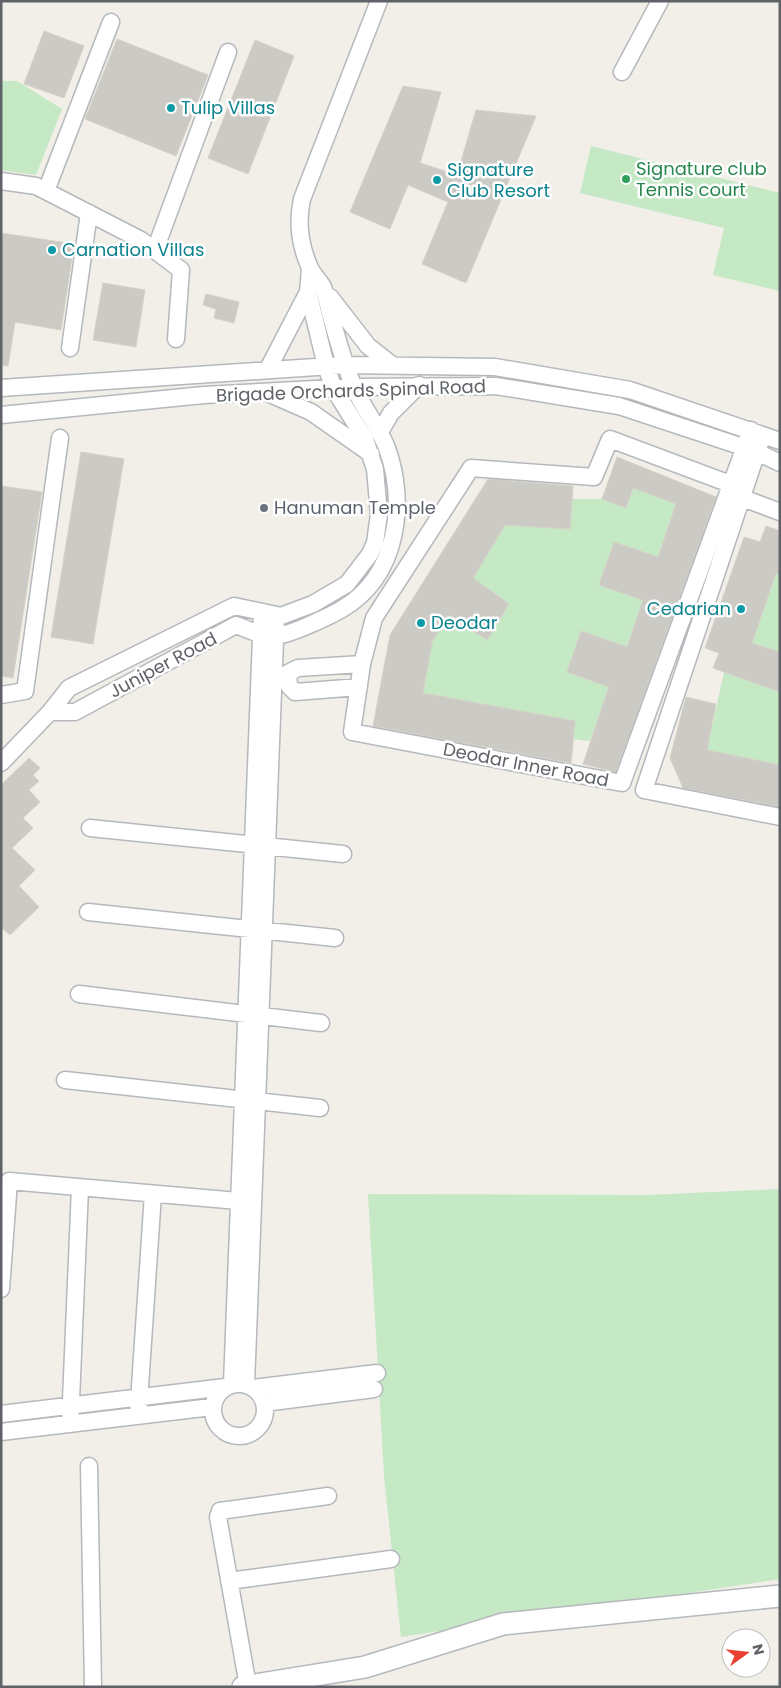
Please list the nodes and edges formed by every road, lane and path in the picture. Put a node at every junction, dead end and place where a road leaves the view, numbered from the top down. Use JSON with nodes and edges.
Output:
{"nodes":[{"id":1,"x":379,"y":1,"type":"edge"},
{"id":2,"x":660,"y":1,"type":"edge"},
{"id":3,"x":111,"y":22,"type":"dead end"},
{"id":4,"x":228,"y":52,"type":"dead end"},
{"id":5,"x":622,"y":72,"type":"dead end"},
{"id":6,"x":1,"y":182,"type":"edge"},
{"id":7,"x":46,"y":191,"type":"junction"},
{"id":8,"x":88,"y":213,"type":"junction"},
{"id":9,"x":155,"y":250,"type":"junction"},
{"id":10,"x":315,"y":290,"type":"junction"},
{"id":11,"x":176,"y":339,"type":"dead end"},
{"id":12,"x":70,"y":348,"type":"dead end"},
{"id":13,"x":391,"y":364,"type":"junction"},
{"id":14,"x":346,"y":365,"type":"junction"},
{"id":15,"x":326,"y":366,"type":"junction"},
{"id":16,"x":268,"y":369,"type":"junction"},
{"id":17,"x":419,"y":385,"type":"junction"},
{"id":18,"x":353,"y":387,"type":"junction"},
{"id":19,"x":1,"y":388,"type":"edge"},
{"id":20,"x":334,"y":389,"type":"junction"},
{"id":21,"x":265,"y":392,"type":"junction"},
{"id":22,"x":1,"y":415,"type":"edge"},
{"id":23,"x":380,"y":432,"type":"junction"},
{"id":24,"x":757,"y":432,"type":"junction"},
{"id":25,"x":60,"y":438,"type":"dead end"},
{"id":26,"x":780,"y":441,"type":"edge"},
{"id":27,"x":749,"y":449,"type":"junction"},
{"id":28,"x":371,"y":454,"type":"junction"},
{"id":29,"x":780,"y":462,"type":"edge"},
{"id":30,"x":735,"y":490,"type":"junction"},
{"id":31,"x":780,"y":512,"type":"edge"},
{"id":32,"x":269,"y":614,"type":"junction"},
{"id":33,"x":268,"y":635,"type":"junction"},
{"id":34,"x":362,"y":664,"type":"junction"},
{"id":35,"x":358,"y":687,"type":"junction"},
{"id":36,"x":1,"y":695,"type":"edge"},
{"id":37,"x":50,"y":712,"type":"junction"},
{"id":38,"x":1,"y":763,"type":"edge"},
{"id":39,"x":780,"y":817,"type":"edge"},
{"id":40,"x":90,"y":828,"type":"dead end"},
{"id":41,"x":260,"y":846,"type":"junction"},
{"id":42,"x":343,"y":854,"type":"dead end"},
{"id":43,"x":88,"y":912,"type":"dead end"},
{"id":44,"x":257,"y":930,"type":"junction"},
{"id":45,"x":335,"y":938,"type":"dead end"},
{"id":46,"x":79,"y":994,"type":"dead end"},
{"id":47,"x":253,"y":1015,"type":"junction"},
{"id":48,"x":321,"y":1023,"type":"dead end"},
{"id":49,"x":65,"y":1080,"type":"dead end"},
{"id":50,"x":250,"y":1101,"type":"junction"},
{"id":51,"x":320,"y":1108,"type":"dead end"},
{"id":52,"x":80,"y":1188,"type":"junction"},
{"id":53,"x":154,"y":1194,"type":"junction"},
{"id":54,"x":246,"y":1202,"type":"junction"},
{"id":55,"x":1,"y":1289,"type":"edge"},
{"id":56,"x":239,"y":1386,"type":"junction"},
{"id":57,"x":140,"y":1398,"type":"junction"},
{"id":58,"x":264,"y":1403,"type":"junction"},
{"id":59,"x":70,"y":1406,"type":"junction"},
{"id":60,"x":212,"y":1406,"type":"junction"},
{"id":61,"x":1,"y":1414,"type":"edge"},
{"id":62,"x":138,"y":1416,"type":"junction"},
{"id":63,"x":70,"y":1424,"type":"junction"},
{"id":64,"x":1,"y":1432,"type":"edge"},
{"id":65,"x":89,"y":1466,"type":"dead end"},
{"id":66,"x":328,"y":1496,"type":"dead end"},
{"id":67,"x":391,"y":1559,"type":"dead end"},
{"id":68,"x":229,"y":1581,"type":"junction"},
{"id":69,"x":780,"y":1596,"type":"edge"},
{"id":70,"x":245,"y":1686,"type":"edge"},
{"id":71,"x":93,"y":1687,"type":"edge"}],
"edges":[{"from":1,"to":10,"type":"street"},
{"from":2,"to":5,"type":"street"},
{"from":3,"to":7,"type":"street"},
{"from":4,"to":9,"type":"street"},
{"from":6,"to":7,"type":"street"},
{"from":7,"to":8,"type":"street"},
{"from":8,"to":9,"type":"street"},
{"from":8,"to":12,"type":"street"},
{"from":9,"to":11,"type":"street"},
{"from":10,"to":13,"type":"street"},
{"from":10,"to":14,"type":"street"},
{"from":10,"to":15,"type":"street"},
{"from":10,"to":16,"type":"street"},
{"from":13,"to":14,"type":"street","name":"Brigade Orchards Spinal Road"},
{"from":13,"to":24,"type":"street","name":"Brigade Orchards Spinal Road"},
{"from":14,"to":15,"type":"street","name":"Brigade Orchards Spinal Road"},
{"from":14,"to":18,"type":"street"},
{"from":15,"to":16,"type":"street","name":"Brigade Orchards Spinal Road"},
{"from":15,"to":20,"type":"street"},
{"from":16,"to":19,"type":"street","name":"Brigade Orchards Spinal Road"},
{"from":17,"to":18,"type":"street","name":"Brigade Orchards Spinal Road"},
{"from":17,"to":23,"type":"street"},
{"from":17,"to":27,"type":"street","name":"Brigade Orchards Spinal Road"},
{"from":18,"to":20,"type":"street","name":"Brigade Orchards Spinal Road"},
{"from":18,"to":23,"type":"street"},
{"from":20,"to":21,"type":"street","name":"Brigade Orchards Spinal Road"},
{"from":20,"to":28,"type":"street"},
{"from":21,"to":22,"type":"street","name":"Brigade Orchards Spinal Road"},
{"from":21,"to":28,"type":"street"},
{"from":23,"to":33,"type":"street"},
{"from":24,"to":26,"type":"street","name":"Brigade Orchards Spinal Road"},
{"from":24,"to":27,"type":"street"},
{"from":25,"to":36,"type":"street"},
{"from":27,"to":29,"type":"street","name":"Brigade Orchards Spinal Road"},
{"from":27,"to":30,"type":"street"},
{"from":28,"to":32,"type":"street"},
{"from":30,"to":31,"type":"street"},
{"from":30,"to":34,"type":"street","name":"Deodar Inner Road"},
{"from":30,"to":35,"type":"street","name":"Deodar Inner Road"},
{"from":30,"to":39,"type":"street"},
{"from":32,"to":33,"type":"street"},
{"from":32,"to":37,"type":"street"},
{"from":33,"to":37,"type":"street","name":"Juniper Road"},
{"from":33,"to":41,"type":"street"},
{"from":34,"to":35,"type":"street","name":"Deodar Inner Road"},
{"from":34,"to":35,"type":"street"},
{"from":37,"to":38,"type":"street"},
{"from":40,"to":41,"type":"street"},
{"from":41,"to":42,"type":"street"},
{"from":41,"to":44,"type":"street"},
{"from":43,"to":44,"type":"street"},
{"from":44,"to":45,"type":"street"},
{"from":44,"to":47,"type":"street"},
{"from":46,"to":47,"type":"street"},
{"from":47,"to":48,"type":"street"},
{"from":47,"to":50,"type":"street"},
{"from":49,"to":50,"type":"street"},
{"from":50,"to":51,"type":"street"},
{"from":50,"to":54,"type":"street"},
{"from":52,"to":53,"type":"street"},
{"from":52,"to":55,"type":"street"},
{"from":52,"to":59,"type":"street"},
{"from":53,"to":54,"type":"street"},
{"from":53,"to":57,"type":"street"},
{"from":54,"to":56,"type":"street"},
{"from":56,"to":57,"type":"street"},
{"from":56,"to":58,"type":"street"},
{"from":56,"to":58,"type":"street"},
{"from":56,"to":60,"type":"street"},
{"from":57,"to":59,"type":"street"},
{"from":57,"to":62,"type":"street"},
{"from":58,"to":60,"type":"street"},
{"from":59,"to":61,"type":"street"},
{"from":59,"to":63,"type":"street"},
{"from":60,"to":62,"type":"street"},
{"from":62,"to":63,"type":"street"},
{"from":63,"to":64,"type":"street"},
{"from":65,"to":71,"type":"street"},
{"from":66,"to":68,"type":"street"},
{"from":67,"to":68,"type":"street"},
{"from":68,"to":70,"type":"street"},
{"from":69,"to":70,"type":"street"}]}
